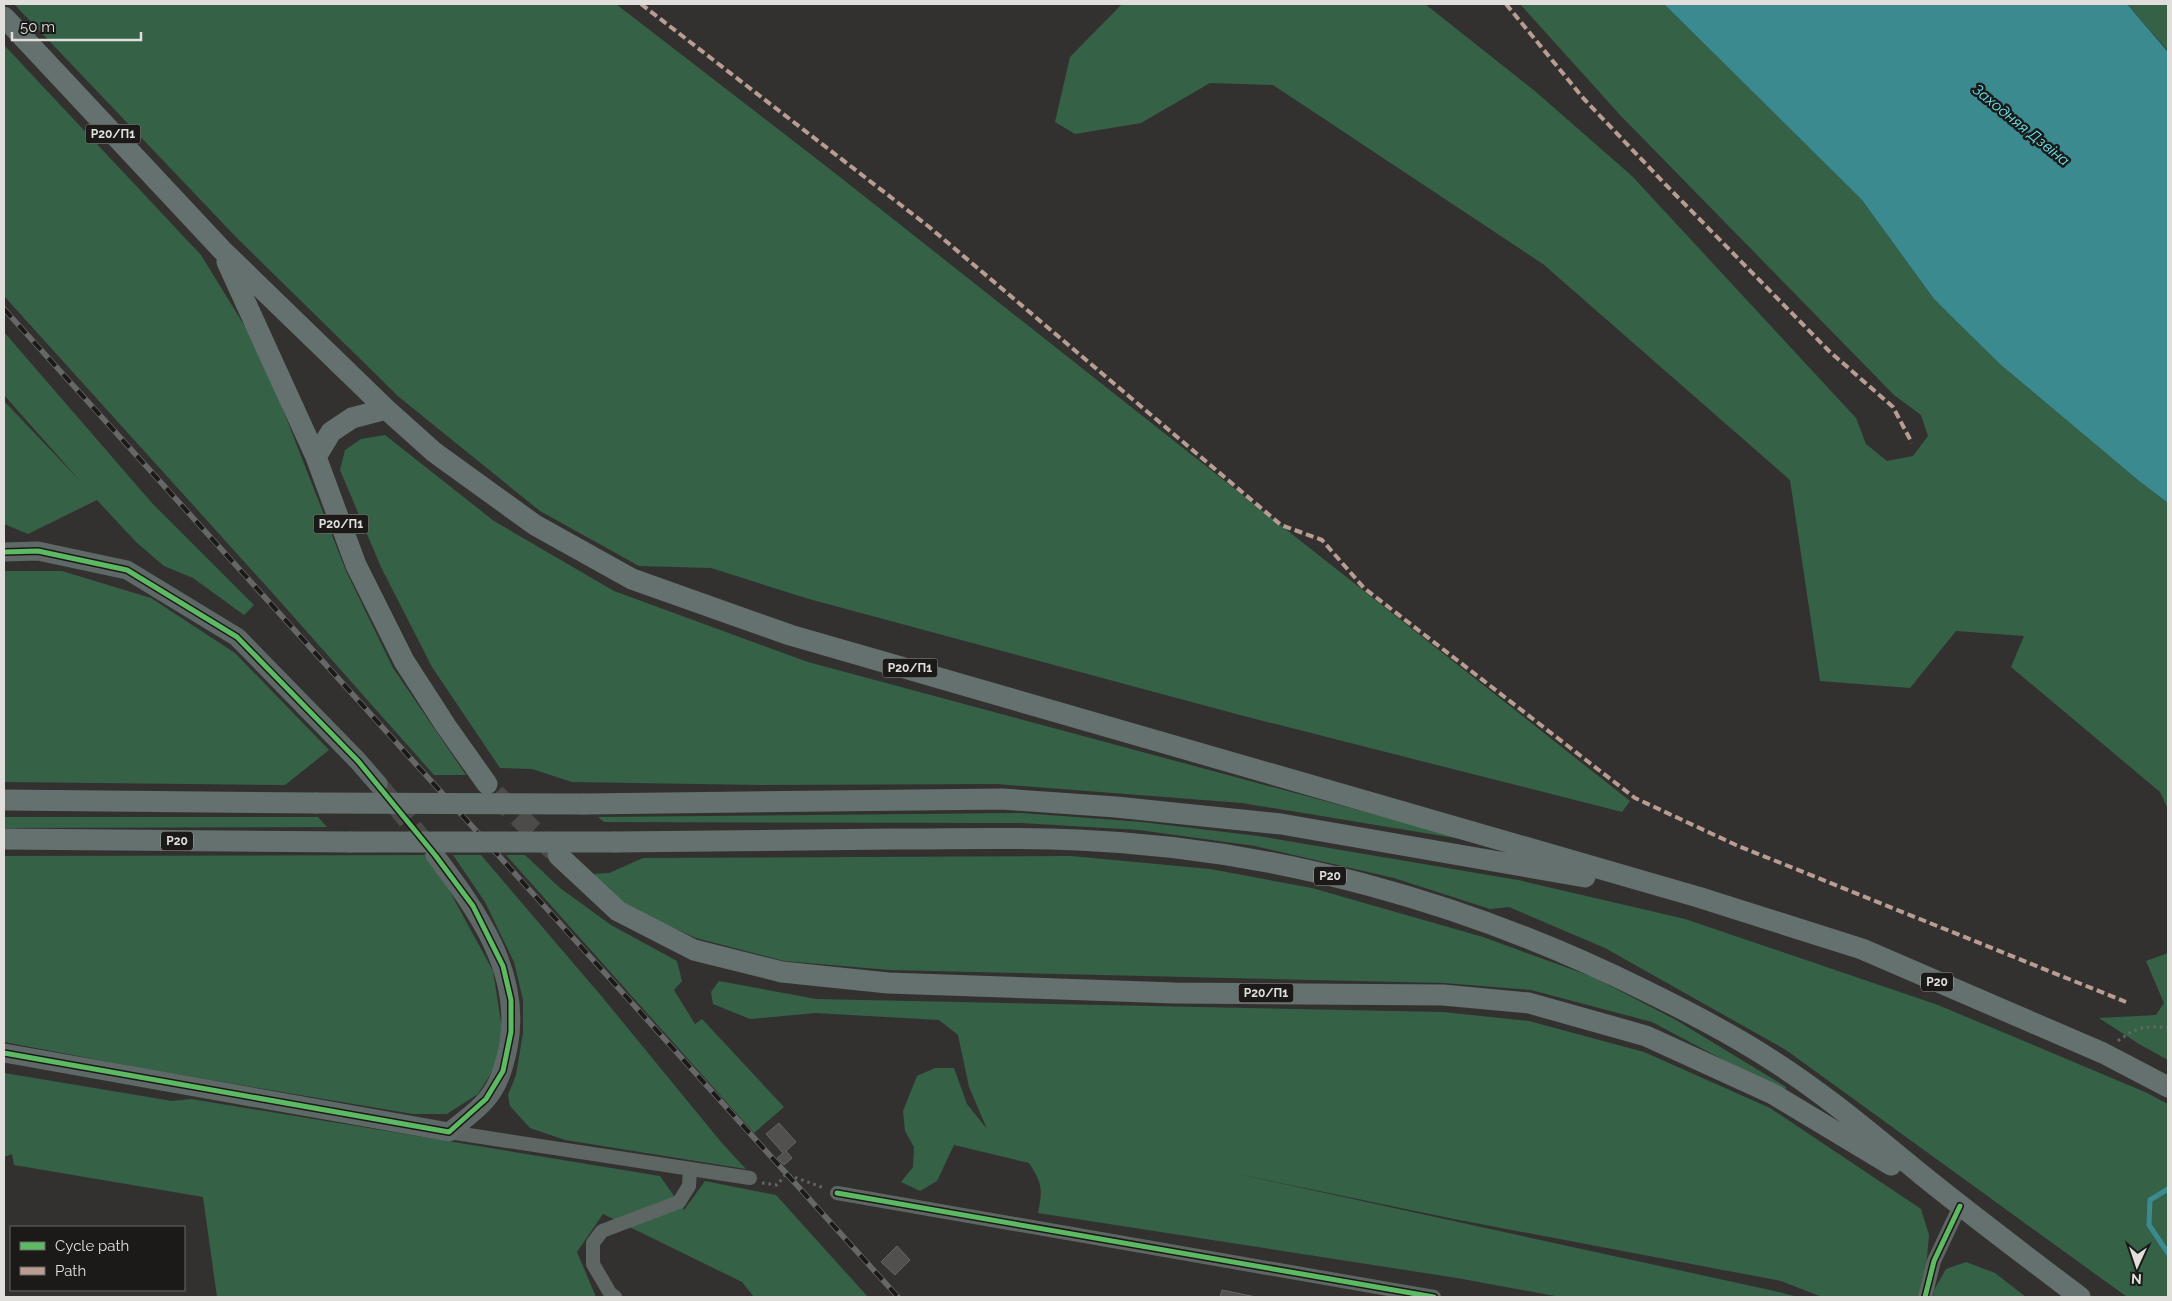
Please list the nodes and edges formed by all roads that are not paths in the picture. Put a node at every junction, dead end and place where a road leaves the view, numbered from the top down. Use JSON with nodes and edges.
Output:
{"nodes":[{"id":1,"x":4,"y":17,"type":"edge"},
{"id":2,"x":222,"y":250,"type":"junction"},
{"id":3,"x":386,"y":409,"type":"junction"},
{"id":4,"x":316,"y":457,"type":"junction"},
{"id":5,"x":4,"y":552,"type":"edge"},
{"id":6,"x":378,"y":784,"type":"tunnel mouth"},
{"id":7,"x":487,"y":784,"type":"tunnel mouth"},
{"id":8,"x":4,"y":800,"type":"edge"},
{"id":9,"x":4,"y":840,"type":"edge"},
{"id":10,"x":435,"y":855,"type":"tunnel mouth"},
{"id":11,"x":558,"y":855,"type":"tunnel mouth"},
{"id":12,"x":1698,"y":897,"type":"junction"},
{"id":13,"x":4,"y":1053,"type":"edge"},
{"id":14,"x":2168,"y":1087,"type":"edge"},
{"id":15,"x":448,"y":1132,"type":"junction"},
{"id":16,"x":690,"y":1169,"type":"junction"},
{"id":17,"x":750,"y":1178,"type":"road end"},
{"id":18,"x":837,"y":1193,"type":"road end"},
{"id":19,"x":1960,"y":1206,"type":"junction"},
{"id":20,"x":615,"y":1297,"type":"edge"},
{"id":21,"x":1434,"y":1297,"type":"edge"},
{"id":22,"x":1925,"y":1297,"type":"edge"},
{"id":23,"x":2080,"y":1297,"type":"edge"}],
"edges":[{"from":1,"to":2,"type":"main road","number":"Р20/П1"},
{"from":2,"to":3,"type":"main road","number":"Р20/П1"},
{"from":2,"to":4,"type":"main road","number":"Р20/П1"},
{"from":3,"to":4,"type":"main road"},
{"from":3,"to":12,"type":"main road","number":"Р20/П1"},
{"from":4,"to":7,"type":"main road","number":"Р20/П1"},
{"from":5,"to":6,"type":"street"},
{"from":8,"to":12,"type":"main road","number":"Р20","bridge":true},
{"from":9,"to":19,"type":"main road","number":"Р20","bridge":true},
{"from":10,"to":15,"type":"street"},
{"from":11,"to":19,"type":"main road","number":"Р20/П1"},
{"from":12,"to":14,"type":"main road","number":"Р20"},
{"from":13,"to":15,"type":"street"},
{"from":15,"to":16,"type":"street"},
{"from":16,"to":17,"type":"street"},
{"from":16,"to":20,"type":"street"},
{"from":18,"to":21,"type":"street"},
{"from":19,"to":22,"type":"street"},
{"from":19,"to":23,"type":"main road","number":"Р20"}]}
